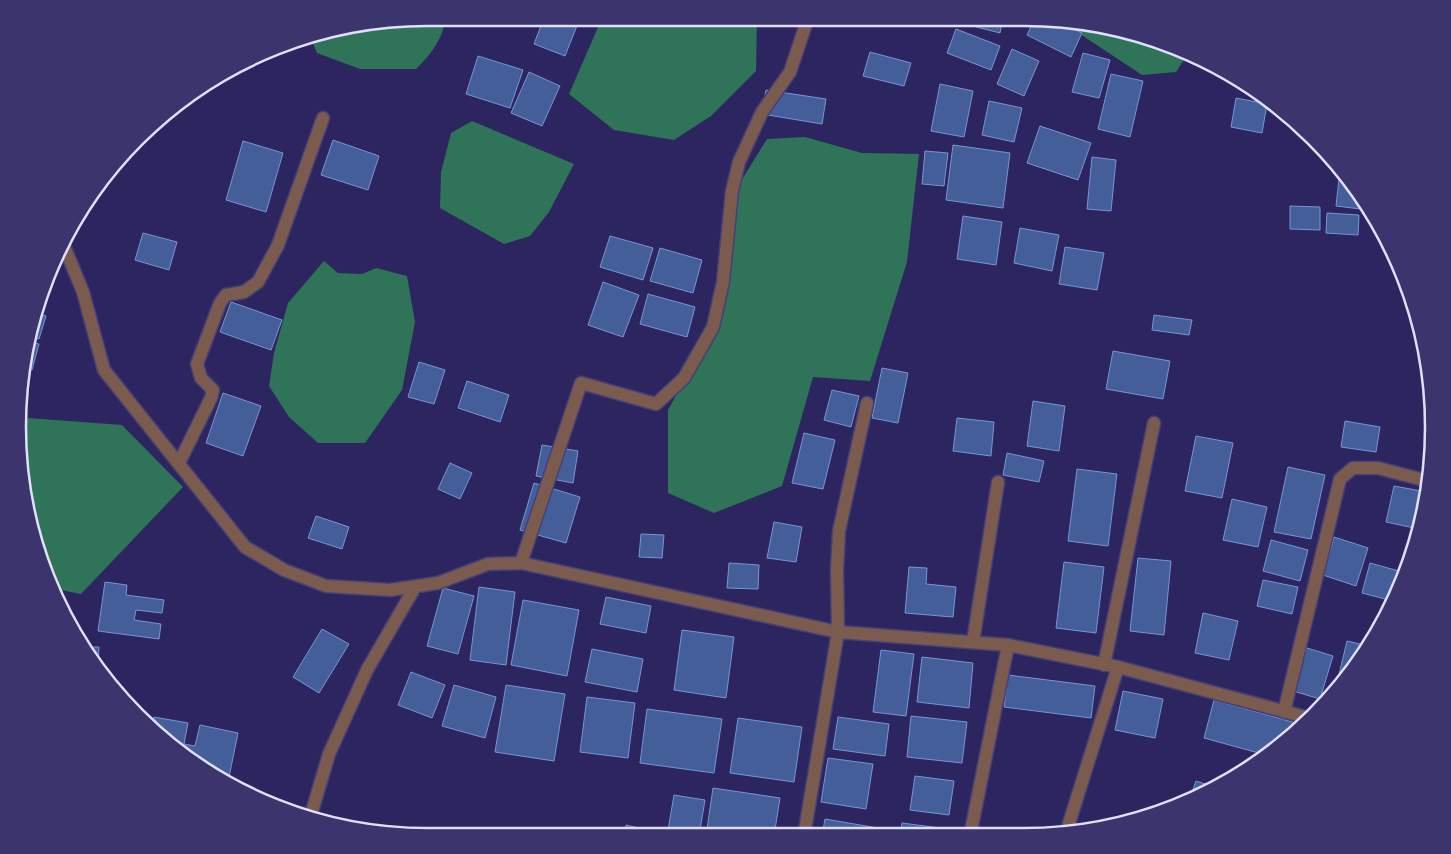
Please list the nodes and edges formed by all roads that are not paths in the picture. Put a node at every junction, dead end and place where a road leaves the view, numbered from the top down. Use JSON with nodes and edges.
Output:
{"nodes":[{"id":1,"x":805,"y":26,"type":"edge"},
{"id":2,"x":323,"y":118,"type":"dead end"},
{"id":3,"x":67,"y":253,"type":"edge"},
{"id":4,"x":867,"y":402,"type":"dead end"},
{"id":5,"x":1154,"y":423,"type":"dead end"},
{"id":6,"x":179,"y":462,"type":"junction"},
{"id":7,"x":1421,"y":479,"type":"edge"},
{"id":8,"x":998,"y":482,"type":"dead end"},
{"id":9,"x":521,"y":563,"type":"junction"},
{"id":10,"x":415,"y":587,"type":"junction"},
{"id":11,"x":838,"y":632,"type":"junction"},
{"id":12,"x":973,"y":642,"type":"junction"},
{"id":13,"x":1008,"y":645,"type":"junction"},
{"id":14,"x":1104,"y":664,"type":"junction"},
{"id":15,"x":1118,"y":667,"type":"junction"},
{"id":16,"x":1284,"y":712,"type":"junction"},
{"id":17,"x":1301,"y":716,"type":"edge"},
{"id":18,"x":312,"y":810,"type":"edge"},
{"id":19,"x":1069,"y":825,"type":"edge"},
{"id":20,"x":805,"y":828,"type":"edge"},
{"id":21,"x":972,"y":828,"type":"edge"}],
"edges":[{"from":1,"to":9,"type":"street"},
{"from":2,"to":6,"type":"street"},
{"from":3,"to":6,"type":"street"},
{"from":4,"to":11,"type":"street"},
{"from":5,"to":14,"type":"street"},
{"from":6,"to":10,"type":"street"},
{"from":7,"to":16,"type":"street"},
{"from":8,"to":12,"type":"street"},
{"from":9,"to":10,"type":"street"},
{"from":9,"to":11,"type":"street"},
{"from":10,"to":18,"type":"street"},
{"from":11,"to":12,"type":"street"},
{"from":11,"to":20,"type":"street"},
{"from":12,"to":13,"type":"street"},
{"from":13,"to":14,"type":"street"},
{"from":13,"to":21,"type":"street"},
{"from":14,"to":15,"type":"street"},
{"from":15,"to":16,"type":"street"},
{"from":15,"to":19,"type":"street"},
{"from":16,"to":17,"type":"street"}]}
